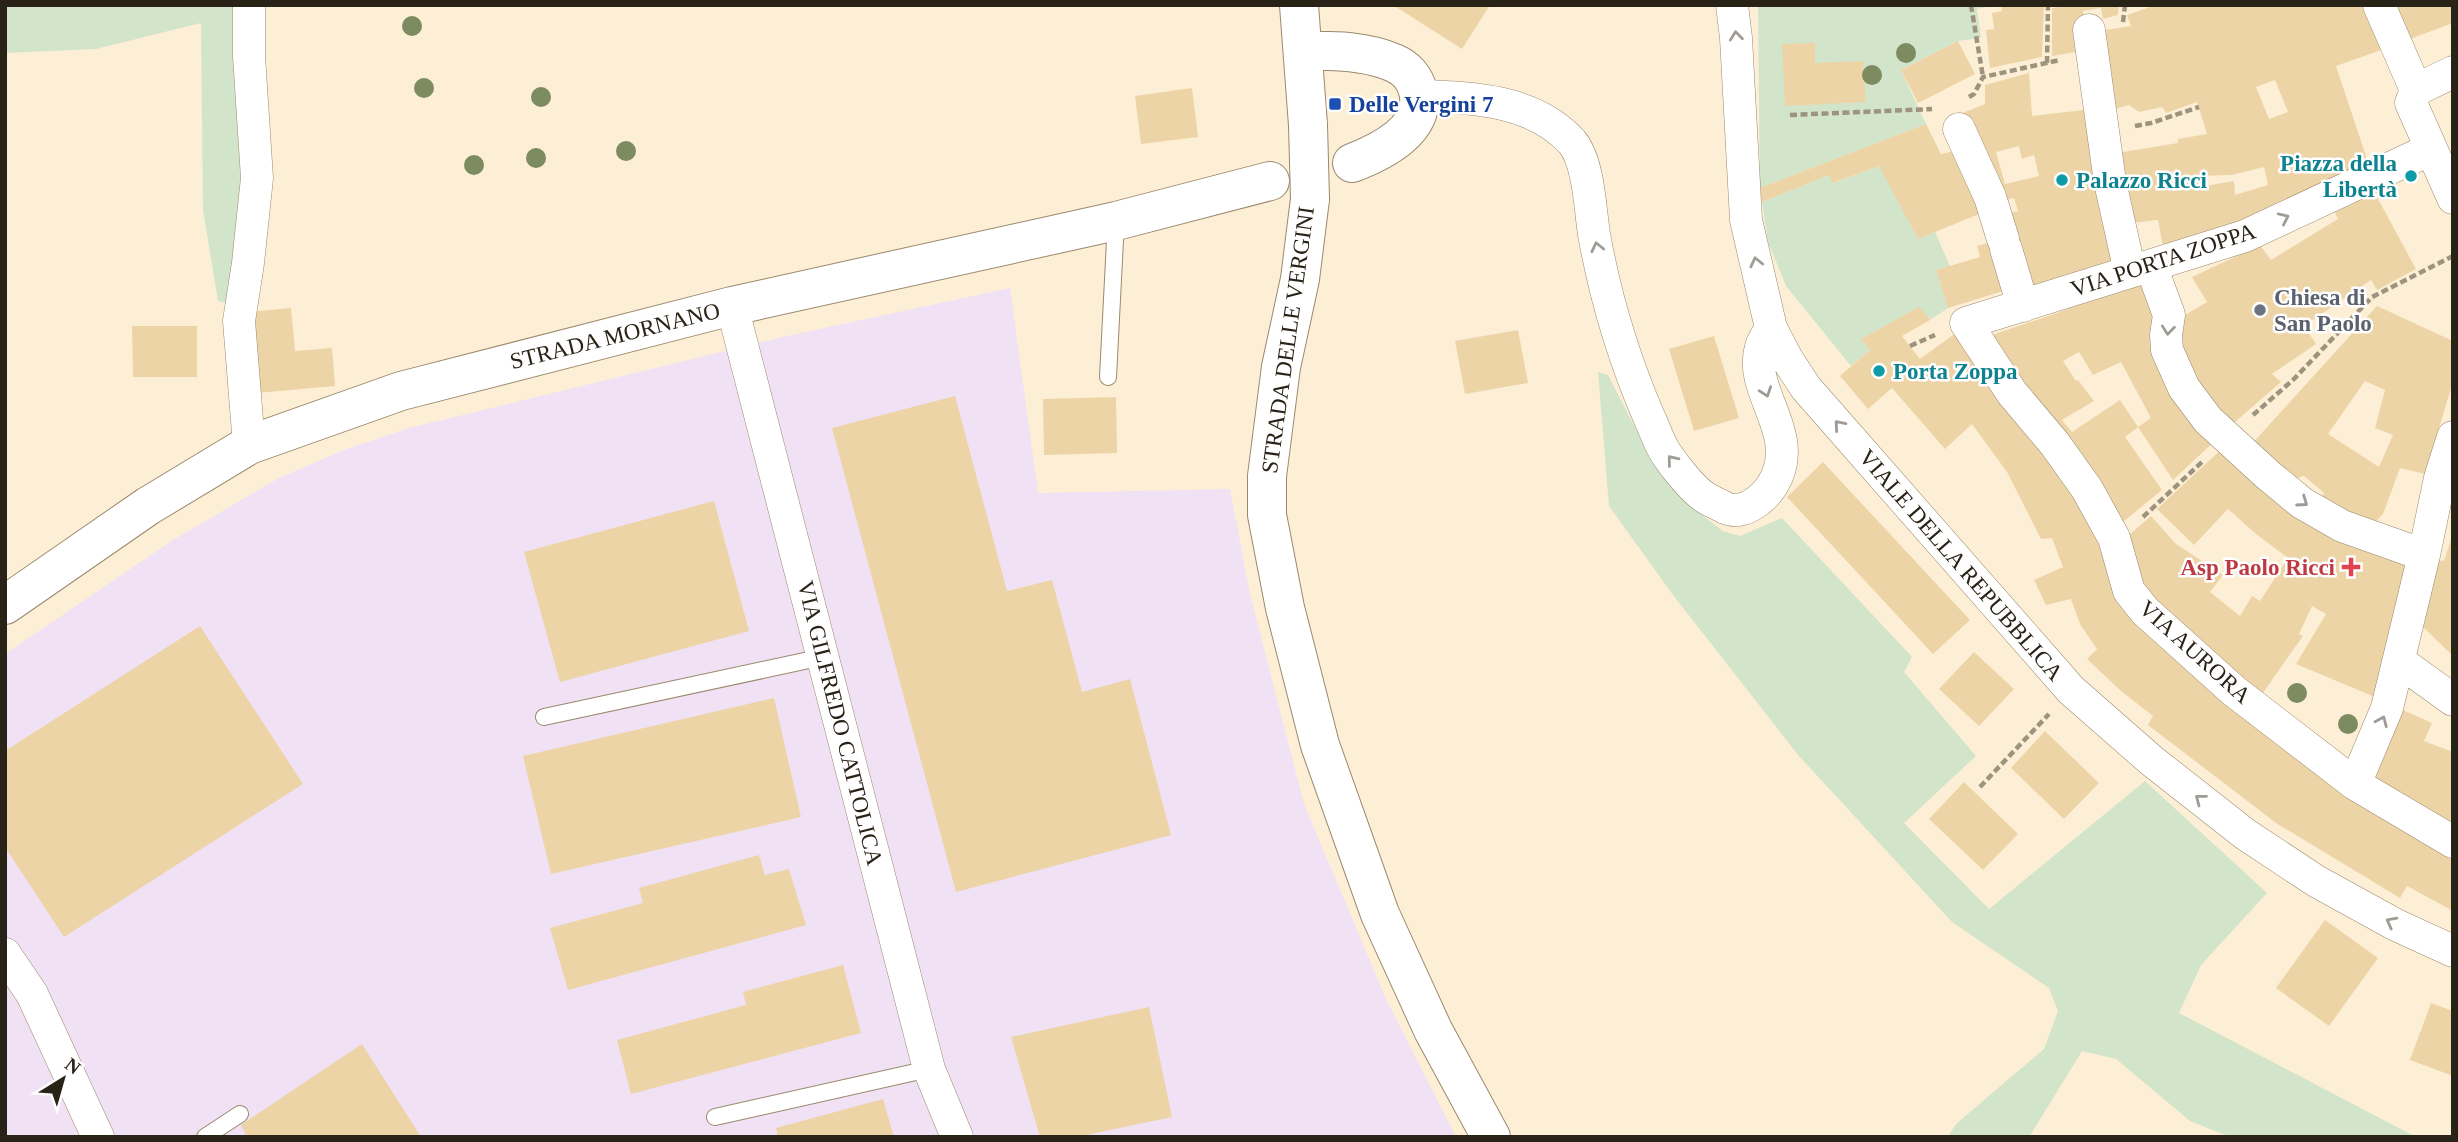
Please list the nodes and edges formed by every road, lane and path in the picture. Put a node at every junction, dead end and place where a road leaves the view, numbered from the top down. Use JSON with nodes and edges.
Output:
{"nodes":[{"id":1,"x":249,"y":5,"type":"edge"},
{"id":2,"x":1299,"y":5,"type":"edge"},
{"id":3,"x":1732,"y":5,"type":"edge"},
{"id":4,"x":1971,"y":5,"type":"edge"},
{"id":5,"x":2048,"y":5,"type":"edge"},
{"id":6,"x":2379,"y":5,"type":"edge"},
{"id":7,"x":2091,"y":42,"type":"dead end"},
{"id":8,"x":1304,"y":51,"type":"junction"},
{"id":9,"x":2453,"y":72,"type":"edge"},
{"id":10,"x":2416,"y":90,"type":"junction"},
{"id":11,"x":1419,"y":96,"type":"junction"},
{"id":12,"x":2199,"y":107,"type":"dead end"},
{"id":13,"x":1790,"y":115,"type":"dead end"},
{"id":14,"x":1948,"y":119,"type":"joint"},
{"id":15,"x":2103,"y":131,"type":"junction"},
{"id":16,"x":2431,"y":149,"type":"junction"},
{"id":17,"x":1352,"y":163,"type":"dead end"},
{"id":18,"x":1270,"y":181,"type":"dead end"},
{"id":19,"x":2453,"y":198,"type":"edge"},
{"id":20,"x":1116,"y":221,"type":"junction"},
{"id":21,"x":2453,"y":256,"type":"edge"},
{"id":22,"x":2141,"y":269,"type":"junction"},
{"id":23,"x":732,"y":306,"type":"junction"},
{"id":24,"x":2023,"y":306,"type":"junction"},
{"id":25,"x":1966,"y":323,"type":"joint"},
{"id":26,"x":1772,"y":328,"type":"junction"},
{"id":27,"x":1108,"y":377,"type":"dead end"},
{"id":28,"x":2453,"y":437,"type":"edge"},
{"id":29,"x":2227,"y":439,"type":"junction"},
{"id":30,"x":249,"y":445,"type":"junction"},
{"id":31,"x":2114,"y":538,"type":"junction"},
{"id":32,"x":2424,"y":555,"type":"junction"},
{"id":33,"x":5,"y":605,"type":"edge"},
{"id":34,"x":823,"y":657,"type":"junction"},
{"id":35,"x":2399,"y":661,"type":"junction"},
{"id":36,"x":2071,"y":690,"type":"junction"},
{"id":37,"x":2453,"y":700,"type":"edge"},
{"id":38,"x":544,"y":717,"type":"dead end"},
{"id":39,"x":2355,"y":784,"type":"junction"},
{"id":40,"x":1980,"y":787,"type":"dead end"},
{"id":41,"x":2453,"y":842,"type":"edge"},
{"id":42,"x":2453,"y":951,"type":"edge"},
{"id":43,"x":5,"y":954,"type":"edge"},
{"id":44,"x":929,"y":1069,"type":"junction"},
{"id":45,"x":240,"y":1114,"type":"dead end"},
{"id":46,"x":715,"y":1117,"type":"dead end"},
{"id":47,"x":98,"y":1137,"type":"edge"},
{"id":48,"x":205,"y":1137,"type":"edge"},
{"id":49,"x":957,"y":1137,"type":"edge"},
{"id":50,"x":1491,"y":1137,"type":"edge"}],
"edges":[{"from":1,"to":30,"type":"street"},
{"from":2,"to":8,"type":"street","name":"STRADA DELLE VERGINI"},
{"from":26,"to":3,"type":"street","name":"VIALE DELLA REPUBBLICA","one_way":true},
{"from":4,"to":5,"type":"path"},
{"from":6,"to":10,"type":"street"},
{"from":7,"to":15,"type":"street"},
{"from":8,"to":11,"type":"street"},
{"from":8,"to":50,"type":"street","name":"STRADA DELLE VERGINI","bridge":true},
{"from":9,"to":10,"type":"street"},
{"from":10,"to":16,"type":"street"},
{"from":11,"to":17,"type":"street"},
{"from":26,"to":11,"type":"street","one_way":true},
{"from":12,"to":15,"type":"path"},
{"from":13,"to":14,"type":"path"},
{"from":14,"to":24,"type":"street"},
{"from":15,"to":22,"type":"street"},
{"from":16,"to":19,"type":"street"},
{"from":22,"to":16,"type":"street","name":"VIA PORTA ZOPPA","one_way":true},
{"from":18,"to":20,"type":"street","name":"STRADA MORNANO"},
{"from":20,"to":23,"type":"street","name":"STRADA MORNANO"},
{"from":20,"to":27,"type":"lane"},
{"from":21,"to":29,"type":"path"},
{"from":22,"to":24,"type":"street","name":"VIA PORTA ZOPPA"},
{"from":22,"to":29,"type":"street","one_way":true},
{"from":23,"to":30,"type":"street","name":"STRADA MORNANO"},
{"from":23,"to":34,"type":"street","name":"VIA GILFREDO CATTOLICA"},
{"from":24,"to":25,"type":"street","name":"VIA PORTA ZOPPA"},
{"from":25,"to":31,"type":"street","name":"VIA AURORA"},
{"from":36,"to":26,"type":"street","name":"VIALE DELLA REPUBBLICA","one_way":true},
{"from":28,"to":32,"type":"street"},
{"from":29,"to":31,"type":"path"},
{"from":29,"to":32,"type":"street","one_way":true},
{"from":30,"to":33,"type":"street","name":"STRADA MORNANO"},
{"from":31,"to":39,"type":"street","name":"VIA AURORA"},
{"from":32,"to":35,"type":"street"},
{"from":34,"to":38,"type":"lane"},
{"from":34,"to":44,"type":"street","name":"VIA GILFREDO CATTOLICA"},
{"from":35,"to":37,"type":"street"},
{"from":39,"to":35,"type":"street","one_way":true},
{"from":36,"to":40,"type":"path"},
{"from":42,"to":36,"type":"street","name":"VIALE DELLA REPUBBLICA","one_way":true},
{"from":39,"to":41,"type":"street","name":"VIA AURORA"},
{"from":43,"to":47,"type":"street"},
{"from":44,"to":46,"type":"lane"},
{"from":44,"to":49,"type":"street","name":"VIA GILFREDO CATTOLICA"},
{"from":45,"to":48,"type":"lane"}]}
